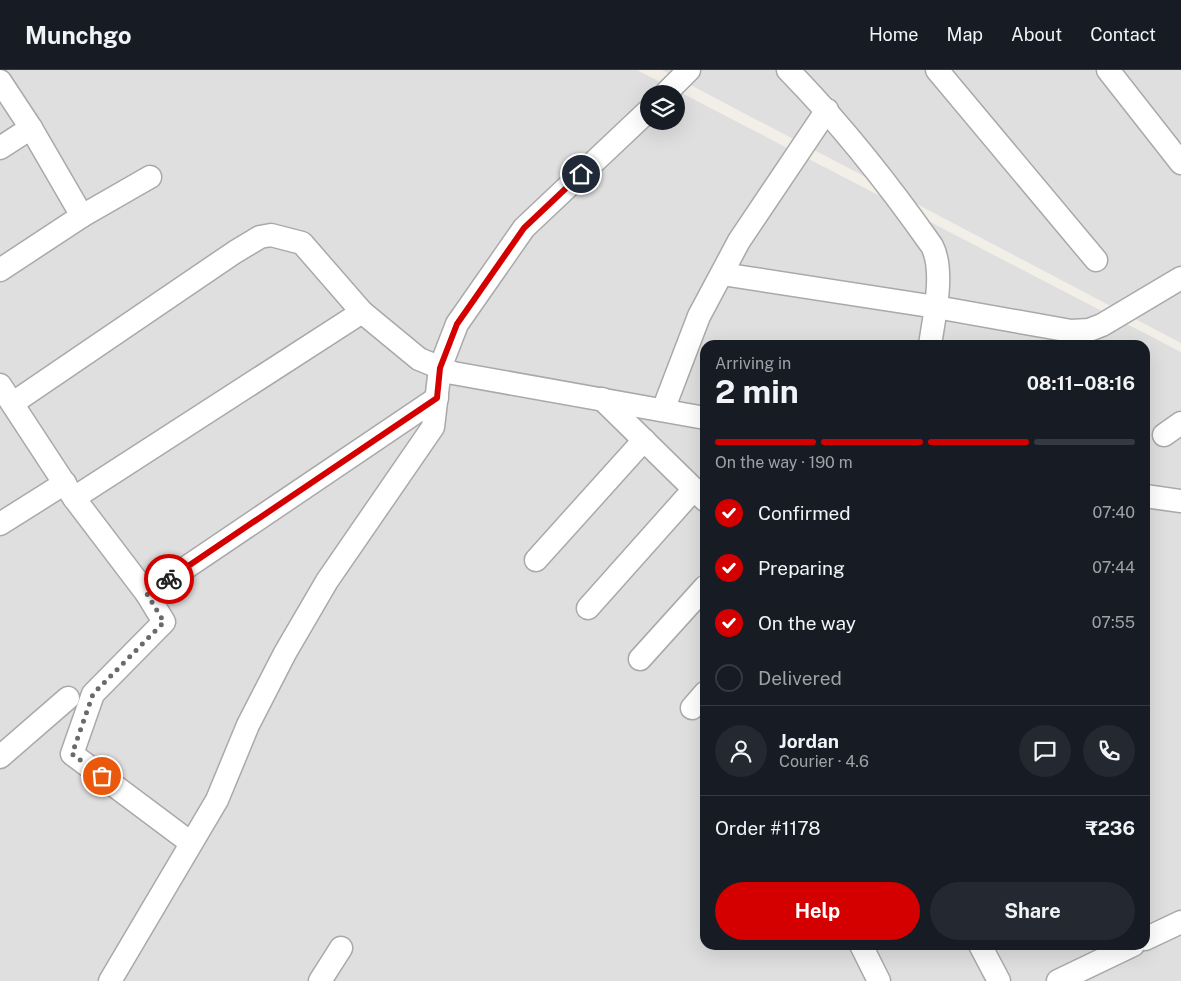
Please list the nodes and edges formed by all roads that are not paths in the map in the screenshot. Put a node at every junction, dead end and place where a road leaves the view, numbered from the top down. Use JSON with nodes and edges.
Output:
{"nodes":[{"id":1,"x":689,"y":70,"type":"edge"},
{"id":2,"x":788,"y":70,"type":"edge"},
{"id":3,"x":938,"y":70,"type":"edge"},
{"id":4,"x":1108,"y":70,"type":"edge"},
{"id":5,"x":0,"y":81,"type":"edge"},
{"id":6,"x":674,"y":85,"type":"edge"},
{"id":7,"x":828,"y":110,"type":"junction"},
{"id":8,"x":640,"y":118,"type":"edge"},
{"id":9,"x":31,"y":128,"type":"junction"},
{"id":10,"x":0,"y":148,"type":"edge"},
{"id":11,"x":1181,"y":163,"type":"edge"},
{"id":12,"x":150,"y":177,"type":"dead end"},
{"id":13,"x":82,"y":216,"type":"junction"},
{"id":14,"x":1096,"y":260,"type":"dead end"},
{"id":15,"x":0,"y":270,"type":"edge"},
{"id":16,"x":722,"y":274,"type":"junction"},
{"id":17,"x":1181,"y":278,"type":"edge"},
{"id":18,"x":936,"y":307,"type":"junction"},
{"id":19,"x":362,"y":312,"type":"junction"},
{"id":20,"x":931,"y":340,"type":"edge"},
{"id":21,"x":440,"y":368,"type":"junction"},
{"id":22,"x":7,"y":394,"type":"edge"},
{"id":23,"x":437,"y":398,"type":"junction"},
{"id":24,"x":602,"y":399,"type":"junction"},
{"id":25,"x":663,"y":410,"type":"junction"},
{"id":26,"x":700,"y":417,"type":"edge"},
{"id":27,"x":644,"y":440,"type":"junction"},
{"id":28,"x":69,"y":490,"type":"junction"},
{"id":29,"x":699,"y":495,"type":"edge"},
{"id":30,"x":1150,"y":497,"type":"edge"},
{"id":31,"x":1181,"y":501,"type":"edge"},
{"id":32,"x":0,"y":524,"type":"edge"},
{"id":33,"x":536,"y":560,"type":"dead end"},
{"id":34,"x":700,"y":593,"type":"edge"},
{"id":35,"x":147,"y":594,"type":"junction"},
{"id":36,"x":588,"y":608,"type":"dead end"},
{"id":37,"x":640,"y":659,"type":"dead end"},
{"id":38,"x":68,"y":698,"type":"dead end"},
{"id":39,"x":0,"y":757,"type":"edge"},
{"id":40,"x":191,"y":843,"type":"junction"},
{"id":41,"x":1181,"y":922,"type":"edge"},
{"id":42,"x":1150,"y":937,"type":"edge"},
{"id":43,"x":341,"y":948,"type":"dead end"},
{"id":44,"x":864,"y":950,"type":"edge"},
{"id":45,"x":983,"y":950,"type":"edge"},
{"id":46,"x":1123,"y":950,"type":"edge"},
{"id":47,"x":110,"y":981,"type":"edge"},
{"id":48,"x":320,"y":981,"type":"edge"},
{"id":49,"x":879,"y":981,"type":"edge"},
{"id":50,"x":999,"y":981,"type":"edge"},
{"id":51,"x":1058,"y":981,"type":"edge"}],
"edges":[{"from":1,"to":6,"type":"street"},
{"from":2,"to":7,"type":"street"},
{"from":3,"to":14,"type":"street"},
{"from":4,"to":11,"type":"street"},
{"from":5,"to":9,"type":"street"},
{"from":7,"to":16,"type":"street"},
{"from":7,"to":18,"type":"street"},
{"from":8,"to":21,"type":"street"},
{"from":9,"to":10,"type":"street"},
{"from":9,"to":13,"type":"street"},
{"from":12,"to":13,"type":"street"},
{"from":13,"to":15,"type":"street"},
{"from":16,"to":18,"type":"street"},
{"from":16,"to":25,"type":"street"},
{"from":17,"to":18,"type":"street"},
{"from":18,"to":20,"type":"street"},
{"from":19,"to":21,"type":"street"},
{"from":19,"to":22,"type":"street"},
{"from":19,"to":28,"type":"street"},
{"from":21,"to":23,"type":"street"},
{"from":21,"to":24,"type":"street"},
{"from":22,"to":28,"type":"street"},
{"from":23,"to":35,"type":"street"},
{"from":23,"to":40,"type":"street"},
{"from":24,"to":25,"type":"street"},
{"from":24,"to":27,"type":"street"},
{"from":25,"to":26,"type":"street"},
{"from":27,"to":29,"type":"street"},
{"from":27,"to":33,"type":"street"},
{"from":28,"to":32,"type":"street"},
{"from":28,"to":35,"type":"street"},
{"from":29,"to":36,"type":"street"},
{"from":30,"to":31,"type":"street"},
{"from":34,"to":37,"type":"street"},
{"from":35,"to":40,"type":"street"},
{"from":38,"to":39,"type":"street"},
{"from":40,"to":47,"type":"street"},
{"from":41,"to":42,"type":"street"},
{"from":43,"to":48,"type":"street"},
{"from":44,"to":49,"type":"street"},
{"from":45,"to":50,"type":"street"},
{"from":46,"to":51,"type":"street"}]}
